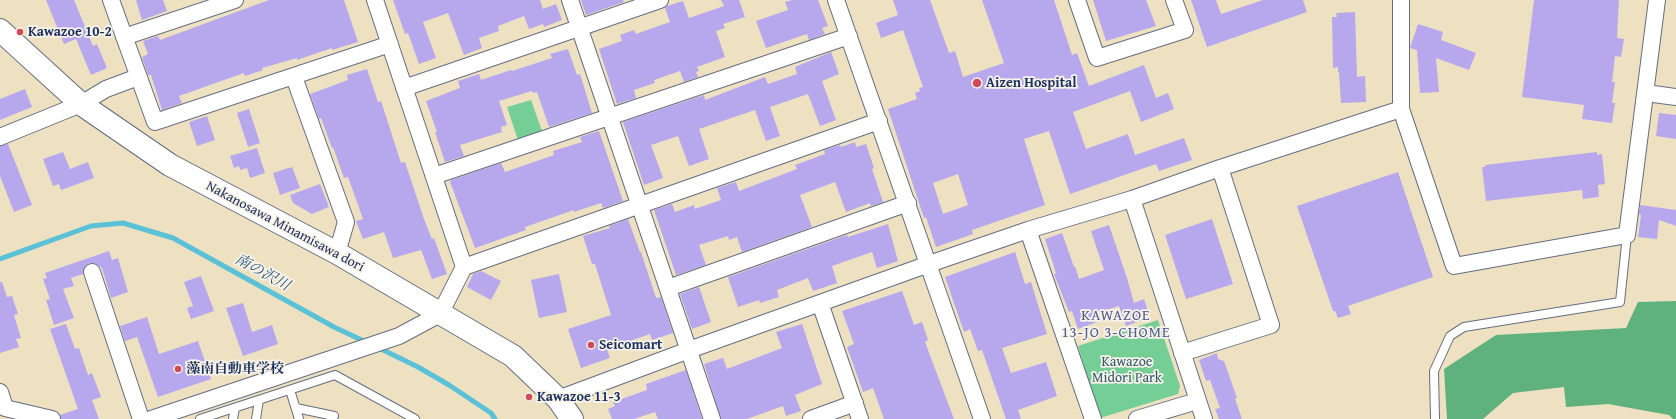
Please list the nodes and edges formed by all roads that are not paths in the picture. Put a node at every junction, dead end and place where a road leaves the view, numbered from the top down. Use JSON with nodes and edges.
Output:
{"nodes":[{"id":1,"x":111,"y":0,"type":"edge"},
{"id":2,"x":235,"y":0,"type":"edge"},
{"id":3,"x":375,"y":0,"type":"edge"},
{"id":4,"x":570,"y":0,"type":"edge"},
{"id":5,"x":660,"y":0,"type":"edge"},
{"id":6,"x":836,"y":0,"type":"edge"},
{"id":7,"x":1077,"y":0,"type":"edge"},
{"id":8,"x":1174,"y":0,"type":"edge"},
{"id":9,"x":1401,"y":0,"type":"edge"},
{"id":10,"x":1657,"y":0,"type":"edge"},
{"id":11,"x":580,"y":27,"type":"junction"},
{"id":12,"x":0,"y":30,"type":"edge"},
{"id":13,"x":849,"y":36,"type":"junction"},
{"id":14,"x":124,"y":37,"type":"junction"},
{"id":15,"x":390,"y":44,"type":"junction"},
{"id":16,"x":138,"y":77,"type":"junction"},
{"id":17,"x":294,"y":77,"type":"junction"},
{"id":18,"x":404,"y":88,"type":"junction"},
{"id":19,"x":1646,"y":92,"type":"junction"},
{"id":20,"x":1676,"y":97,"type":"edge"},
{"id":21,"x":81,"y":104,"type":"junction"},
{"id":22,"x":1401,"y":109,"type":"junction"},
{"id":23,"x":610,"y":117,"type":"junction"},
{"id":24,"x":879,"y":121,"type":"junction"},
{"id":25,"x":0,"y":138,"type":"edge"},
{"id":26,"x":1220,"y":168,"type":"junction"},
{"id":27,"x":434,"y":176,"type":"junction"},
{"id":28,"x":1132,"y":199,"type":"junction"},
{"id":29,"x":908,"y":203,"type":"junction"},
{"id":30,"x":640,"y":205,"type":"junction"},
{"id":31,"x":1028,"y":230,"type":"junction"},
{"id":32,"x":1627,"y":235,"type":"junction"},
{"id":33,"x":337,"y":254,"type":"junction"},
{"id":34,"x":929,"y":264,"type":"junction"},
{"id":35,"x":464,"y":267,"type":"junction"},
{"id":36,"x":92,"y":272,"type":"dead end"},
{"id":37,"x":668,"y":288,"type":"junction"},
{"id":38,"x":820,"y":303,"type":"junction"},
{"id":39,"x":440,"y":314,"type":"junction"},
{"id":40,"x":689,"y":350,"type":"junction"},
{"id":41,"x":1182,"y":353,"type":"junction"},
{"id":42,"x":290,"y":390,"type":"junction"},
{"id":43,"x":0,"y":392,"type":"edge"},
{"id":44,"x":558,"y":399,"type":"junction"},
{"id":45,"x":259,"y":400,"type":"junction"},
{"id":46,"x":1198,"y":401,"type":"junction"},
{"id":47,"x":855,"y":403,"type":"junction"},
{"id":48,"x":235,"y":408,"type":"junction"},
{"id":49,"x":296,"y":408,"type":"junction"},
{"id":50,"x":159,"y":418,"type":"edge"},
{"id":51,"x":52,"y":419,"type":"edge"},
{"id":52,"x":141,"y":419,"type":"edge"},
{"id":53,"x":200,"y":419,"type":"edge"},
{"id":54,"x":233,"y":419,"type":"edge"},
{"id":55,"x":256,"y":419,"type":"edge"},
{"id":56,"x":300,"y":419,"type":"edge"},
{"id":57,"x":332,"y":419,"type":"edge"},
{"id":58,"x":415,"y":419,"type":"edge"},
{"id":59,"x":572,"y":419,"type":"edge"},
{"id":60,"x":712,"y":419,"type":"edge"},
{"id":61,"x":811,"y":419,"type":"edge"},
{"id":62,"x":860,"y":419,"type":"edge"},
{"id":63,"x":982,"y":419,"type":"edge"},
{"id":64,"x":1093,"y":419,"type":"edge"},
{"id":65,"x":1137,"y":419,"type":"edge"},
{"id":66,"x":1204,"y":419,"type":"edge"},
{"id":67,"x":1435,"y":419,"type":"edge"}],
"edges":[{"from":1,"to":14,"type":"street"},
{"from":2,"to":14,"type":"street"},
{"from":3,"to":15,"type":"street"},
{"from":4,"to":11,"type":"street"},
{"from":5,"to":11,"type":"street"},
{"from":6,"to":13,"type":"street"},
{"from":7,"to":8,"type":"street"},
{"from":9,"to":22,"type":"street"},
{"from":10,"to":19,"type":"street"},
{"from":11,"to":18,"type":"street"},
{"from":11,"to":23,"type":"street"},
{"from":12,"to":21,"type":"street","name":"Nakanosawa Minamisawa dori"},
{"from":13,"to":23,"type":"street"},
{"from":13,"to":24,"type":"street"},
{"from":14,"to":16,"type":"street"},
{"from":15,"to":17,"type":"street"},
{"from":15,"to":18,"type":"street"},
{"from":16,"to":17,"type":"street"},
{"from":16,"to":21,"type":"street"},
{"from":17,"to":33,"type":"street"},
{"from":18,"to":27,"type":"street"},
{"from":19,"to":20,"type":"street"},
{"from":19,"to":32,"type":"street"},
{"from":21,"to":25,"type":"street"},
{"from":21,"to":33,"type":"street","name":"Nakanosawa Minamisawa dori"},
{"from":22,"to":26,"type":"street"},
{"from":22,"to":32,"type":"street"},
{"from":23,"to":27,"type":"street"},
{"from":23,"to":30,"type":"street"},
{"from":24,"to":29,"type":"street"},
{"from":24,"to":30,"type":"street"},
{"from":26,"to":28,"type":"street"},
{"from":26,"to":41,"type":"street"},
{"from":27,"to":35,"type":"street"},
{"from":28,"to":31,"type":"street"},
{"from":28,"to":41,"type":"street"},
{"from":29,"to":34,"type":"street"},
{"from":29,"to":37,"type":"street"},
{"from":30,"to":35,"type":"street"},
{"from":30,"to":37,"type":"street"},
{"from":31,"to":34,"type":"street"},
{"from":31,"to":64,"type":"street"},
{"from":32,"to":67,"type":"lane"},
{"from":33,"to":39,"type":"street","name":"Nakanosawa Minamisawa dori"},
{"from":34,"to":38,"type":"street"},
{"from":34,"to":63,"type":"street"},
{"from":35,"to":39,"type":"street"},
{"from":36,"to":52,"type":"street"},
{"from":37,"to":40,"type":"street"},
{"from":38,"to":40,"type":"street"},
{"from":38,"to":47,"type":"street"},
{"from":39,"to":44,"type":"street","name":"Nakanosawa Minamisawa dori"},
{"from":39,"to":50,"type":"street"},
{"from":40,"to":44,"type":"street"},
{"from":40,"to":60,"type":"street"},
{"from":41,"to":46,"type":"street"},
{"from":42,"to":45,"type":"lane"},
{"from":42,"to":49,"type":"lane"},
{"from":42,"to":58,"type":"lane"},
{"from":43,"to":51,"type":"street"},
{"from":44,"to":59,"type":"street","name":"Nakanosawa Minamisawa dori"},
{"from":45,"to":48,"type":"lane"},
{"from":45,"to":55,"type":"lane"},
{"from":46,"to":65,"type":"street"},
{"from":46,"to":66,"type":"street"},
{"from":47,"to":61,"type":"street"},
{"from":47,"to":62,"type":"street"},
{"from":48,"to":53,"type":"lane"},
{"from":48,"to":54,"type":"lane"},
{"from":49,"to":56,"type":"lane"},
{"from":49,"to":57,"type":"lane"}]}
